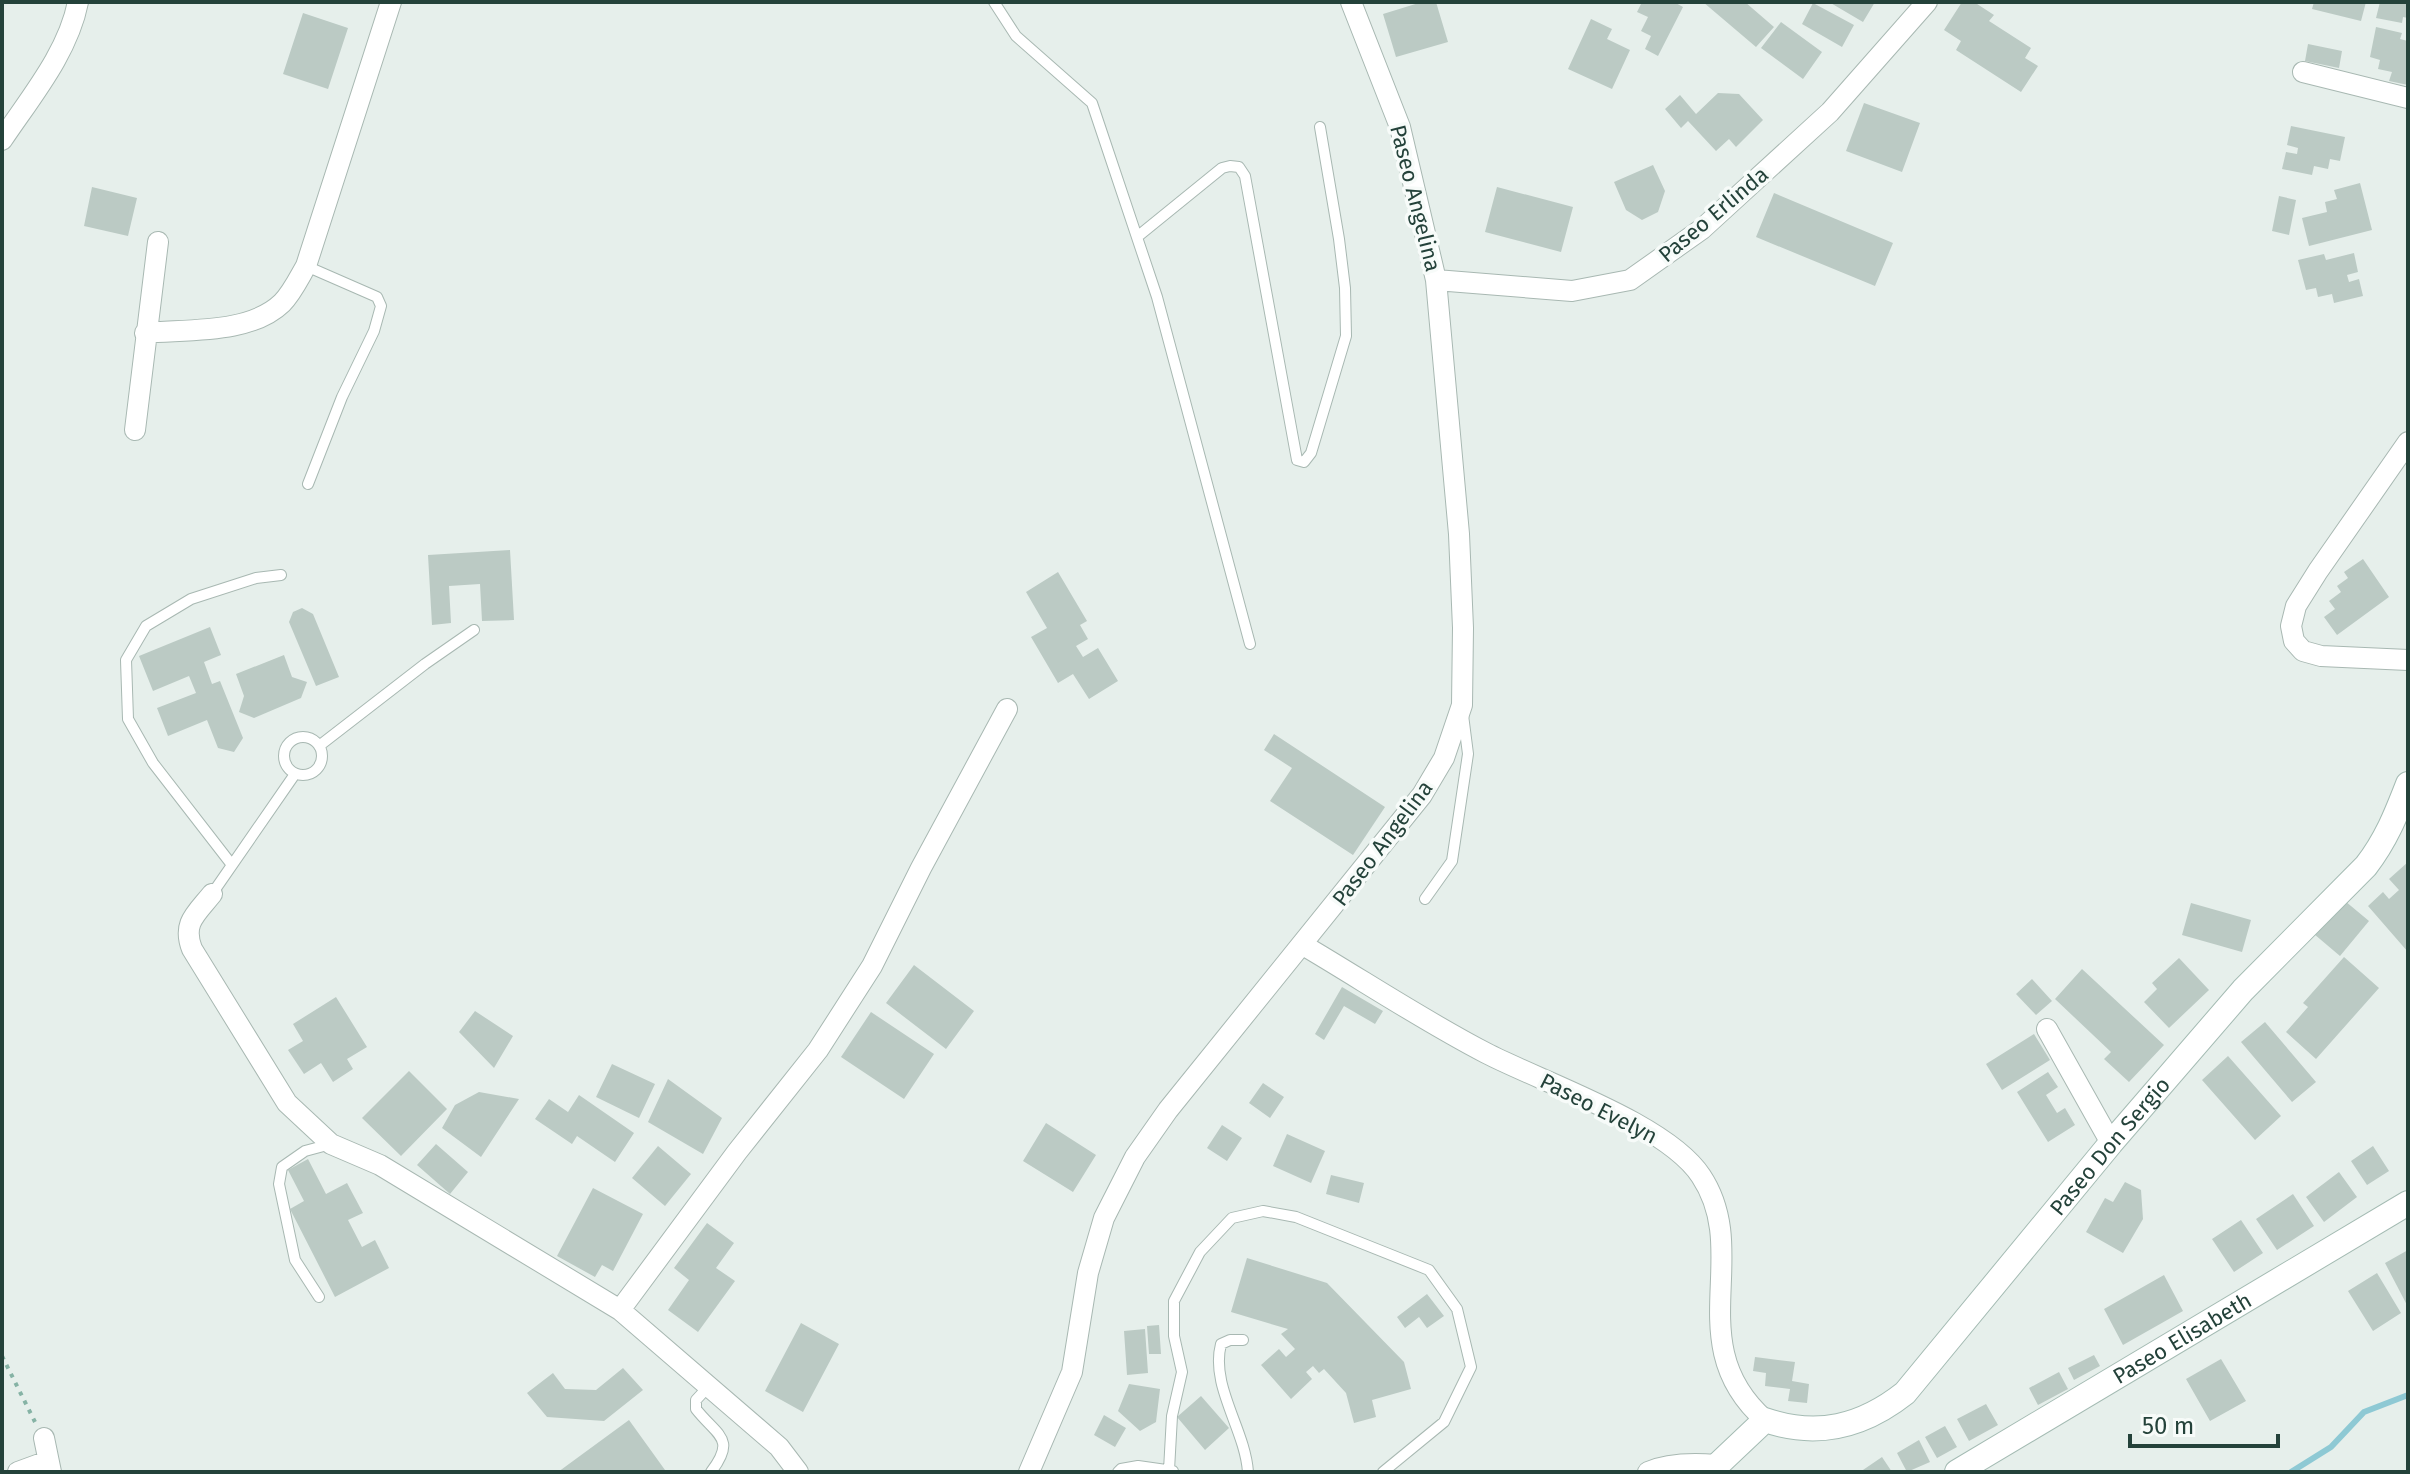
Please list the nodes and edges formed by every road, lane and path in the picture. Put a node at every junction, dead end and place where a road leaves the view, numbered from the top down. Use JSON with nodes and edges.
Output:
{"nodes":[{"id":1,"x":78,"y":2,"type":"edge"},
{"id":2,"x":391,"y":2,"type":"edge"},
{"id":3,"x":994,"y":2,"type":"edge"},
{"id":4,"x":1927,"y":2,"type":"edge"},
{"id":5,"x":1356,"y":4,"type":"edge"},
{"id":6,"x":2303,"y":72,"type":"dead end"},
{"id":7,"x":2408,"y":98,"type":"edge"},
{"id":8,"x":1320,"y":127,"type":"dead end"},
{"id":9,"x":2,"y":140,"type":"edge"},
{"id":10,"x":1137,"y":237,"type":"junction"},
{"id":11,"x":158,"y":242,"type":"dead end"},
{"id":12,"x":306,"y":266,"type":"junction"},
{"id":13,"x":1436,"y":280,"type":"junction"},
{"id":14,"x":145,"y":333,"type":"junction"},
{"id":15,"x":135,"y":430,"type":"dead end"},
{"id":16,"x":2408,"y":442,"type":"edge"},
{"id":17,"x":308,"y":484,"type":"dead end"},
{"id":18,"x":281,"y":575,"type":"dead end"},
{"id":19,"x":474,"y":630,"type":"dead end"},
{"id":20,"x":1250,"y":644,"type":"dead end"},
{"id":21,"x":2408,"y":660,"type":"edge"},
{"id":22,"x":1462,"y":705,"type":"junction"},
{"id":23,"x":1007,"y":709,"type":"dead end"},
{"id":24,"x":319,"y":746,"type":"junction"},
{"id":25,"x":295,"y":774,"type":"junction"},
{"id":26,"x":2408,"y":784,"type":"edge"},
{"id":27,"x":232,"y":865,"type":"junction"},
{"id":28,"x":212,"y":894,"type":"joint"},
{"id":29,"x":1425,"y":899,"type":"dead end"},
{"id":30,"x":1303,"y":945,"type":"junction"},
{"id":31,"x":2047,"y":1029,"type":"dead end"},
{"id":32,"x":2111,"y":1143,"type":"junction"},
{"id":33,"x":331,"y":1144,"type":"junction"},
{"id":34,"x":2408,"y":1203,"type":"edge"},
{"id":35,"x":319,"y":1297,"type":"dead end"},
{"id":36,"x":620,"y":1310,"type":"junction"},
{"id":37,"x":1243,"y":1340,"type":"dead end"},
{"id":38,"x":2,"y":1356,"type":"edge"},
{"id":39,"x":708,"y":1387,"type":"junction"},
{"id":40,"x":1765,"y":1420,"type":"junction"},
{"id":41,"x":44,"y":1438,"type":"joint"},
{"id":42,"x":50,"y":1466,"type":"edge"},
{"id":43,"x":1713,"y":1468,"type":"edge"},
{"id":44,"x":1172,"y":1471,"type":"edge"},
{"id":45,"x":18,"y":1472,"type":"edge"},
{"id":46,"x":711,"y":1472,"type":"edge"},
{"id":47,"x":798,"y":1472,"type":"edge"},
{"id":48,"x":1029,"y":1472,"type":"edge"},
{"id":49,"x":1118,"y":1472,"type":"edge"},
{"id":50,"x":1248,"y":1472,"type":"edge"},
{"id":51,"x":1383,"y":1472,"type":"edge"},
{"id":52,"x":1648,"y":1472,"type":"edge"},
{"id":53,"x":1957,"y":1472,"type":"edge"}],
"edges":[{"from":1,"to":9,"type":"street"},
{"from":2,"to":12,"type":"street"},
{"from":3,"to":10,"type":"lane"},
{"from":4,"to":13,"type":"street","name":"Paseo Erlinda"},
{"from":5,"to":13,"type":"street","name":"Paseo Angelina"},
{"from":6,"to":7,"type":"street"},
{"from":8,"to":10,"type":"lane"},
{"from":10,"to":20,"type":"lane"},
{"from":11,"to":14,"type":"street"},
{"from":12,"to":14,"type":"street"},
{"from":12,"to":17,"type":"lane"},
{"from":13,"to":22,"type":"street","name":"Paseo Angelina"},
{"from":14,"to":15,"type":"street"},
{"from":16,"to":21,"type":"street"},
{"from":18,"to":27,"type":"lane"},
{"from":19,"to":24,"type":"lane"},
{"from":22,"to":29,"type":"lane"},
{"from":22,"to":30,"type":"street","name":"Paseo Angelina"},
{"from":23,"to":36,"type":"street"},
{"from":24,"to":25,"type":"lane"},
{"from":24,"to":25,"type":"lane"},
{"from":25,"to":27,"type":"lane"},
{"from":26,"to":32,"type":"street","name":"Paseo Don Sergio"},
{"from":27,"to":28,"type":"lane"},
{"from":28,"to":33,"type":"street"},
{"from":30,"to":40,"type":"street","name":"Paseo Evelyn"},
{"from":30,"to":48,"type":"street","name":"Paseo Angelina"},
{"from":31,"to":32,"type":"street"},
{"from":32,"to":40,"type":"street","name":"Paseo Don Sergio"},
{"from":33,"to":35,"type":"lane"},
{"from":33,"to":36,"type":"street"},
{"from":34,"to":53,"type":"street","name":"Paseo Elisabeth"},
{"from":36,"to":39,"type":"street"},
{"from":37,"to":50,"type":"lane"},
{"from":38,"to":41,"type":"path"},
{"from":39,"to":46,"type":"lane"},
{"from":39,"to":47,"type":"street"},
{"from":40,"to":43,"type":"street"},
{"from":41,"to":42,"type":"street"},
{"from":42,"to":45,"type":"street"},
{"from":43,"to":52,"type":"street"},
{"from":44,"to":49,"type":"lane"},
{"from":44,"to":51,"type":"lane"}]}
